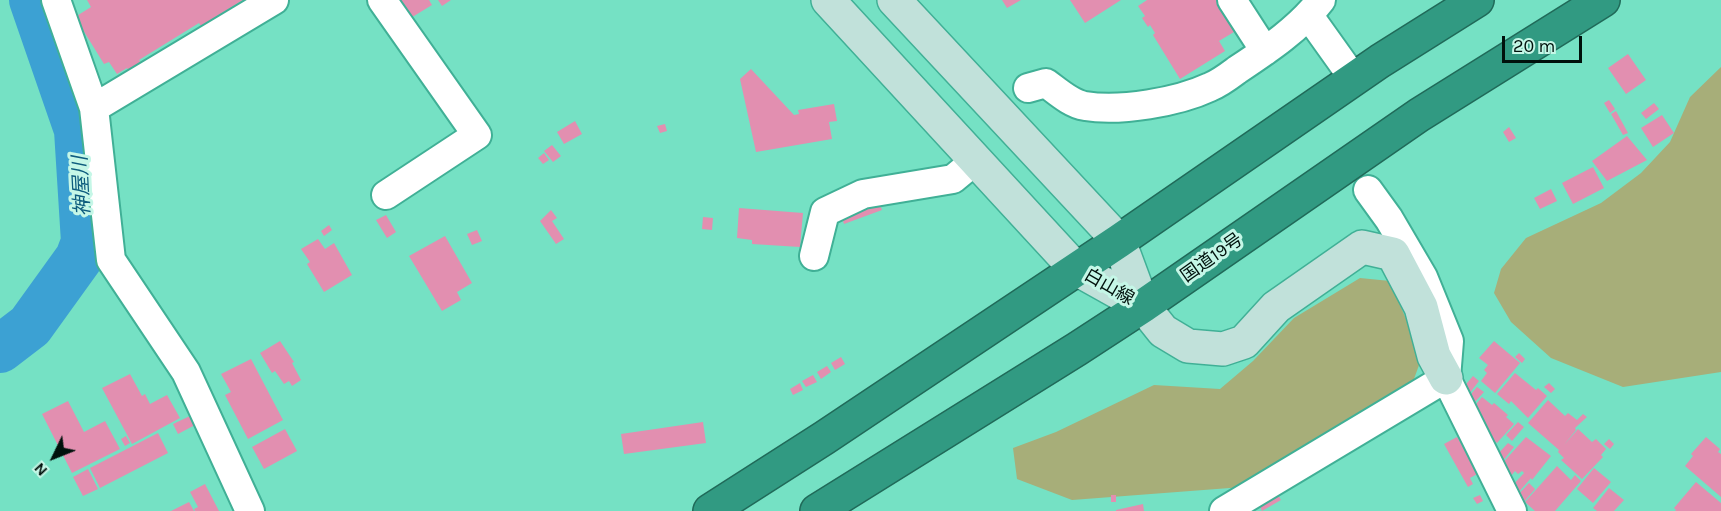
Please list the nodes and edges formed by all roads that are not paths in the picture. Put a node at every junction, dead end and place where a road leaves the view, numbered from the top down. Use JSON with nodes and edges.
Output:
{"nodes":[{"id":1,"x":56,"y":0,"type":"edge"},
{"id":2,"x":274,"y":0,"type":"edge"},
{"id":3,"x":382,"y":0,"type":"edge"},
{"id":4,"x":828,"y":0,"type":"edge"},
{"id":5,"x":894,"y":0,"type":"edge"},
{"id":6,"x":1232,"y":0,"type":"edge"},
{"id":7,"x":1477,"y":0,"type":"edge"},
{"id":8,"x":1604,"y":0,"type":"edge"},
{"id":9,"x":1315,"y":8,"type":"edge"},
{"id":10,"x":1265,"y":51,"type":"junction"},
{"id":11,"x":1354,"y":79,"type":"junction"},
{"id":12,"x":1028,"y":88,"type":"dead end"},
{"id":13,"x":94,"y":108,"type":"junction"},
{"id":14,"x":976,"y":160,"type":"junction"},
{"id":15,"x":1368,"y":190,"type":"dead end"},
{"id":16,"x":386,"y":195,"type":"dead end"},
{"id":17,"x":1119,"y":241,"type":"junction"},
{"id":18,"x":814,"y":256,"type":"dead end"},
{"id":19,"x":1076,"y":268,"type":"junction"},
{"id":20,"x":1143,"y":306,"type":"junction"},
{"id":21,"x":1446,"y":378,"type":"junction"},
{"id":22,"x":250,"y":511,"type":"edge"},
{"id":23,"x":710,"y":511,"type":"edge"},
{"id":24,"x":817,"y":511,"type":"edge"},
{"id":25,"x":1224,"y":511,"type":"edge"},
{"id":26,"x":1512,"y":511,"type":"edge"}],
"edges":[{"from":1,"to":13,"type":"street"},
{"from":2,"to":13,"type":"street"},
{"from":3,"to":16,"type":"street"},
{"from":4,"to":14,"type":"street","name":"白山線"},
{"from":5,"to":17,"type":"street","name":"白山線"},
{"from":6,"to":10,"type":"street"},
{"from":7,"to":11,"type":"highway"},
{"from":8,"to":20,"type":"highway","name":"国道19号"},
{"from":9,"to":10,"type":"street"},
{"from":9,"to":11,"type":"street"},
{"from":10,"to":12,"type":"street"},
{"from":11,"to":17,"type":"highway"},
{"from":13,"to":22,"type":"street"},
{"from":14,"to":18,"type":"street"},
{"from":14,"to":19,"type":"street","name":"白山線"},
{"from":15,"to":21,"type":"street"},
{"from":17,"to":19,"type":"highway"},
{"from":17,"to":20,"type":"street","name":"白山線"},
{"from":19,"to":20,"type":"street","name":"白山線"},
{"from":19,"to":23,"type":"highway"},
{"from":20,"to":21,"type":"street"},
{"from":20,"to":24,"type":"highway","name":"国道19号"},
{"from":21,"to":25,"type":"street"},
{"from":21,"to":26,"type":"street"}]}
